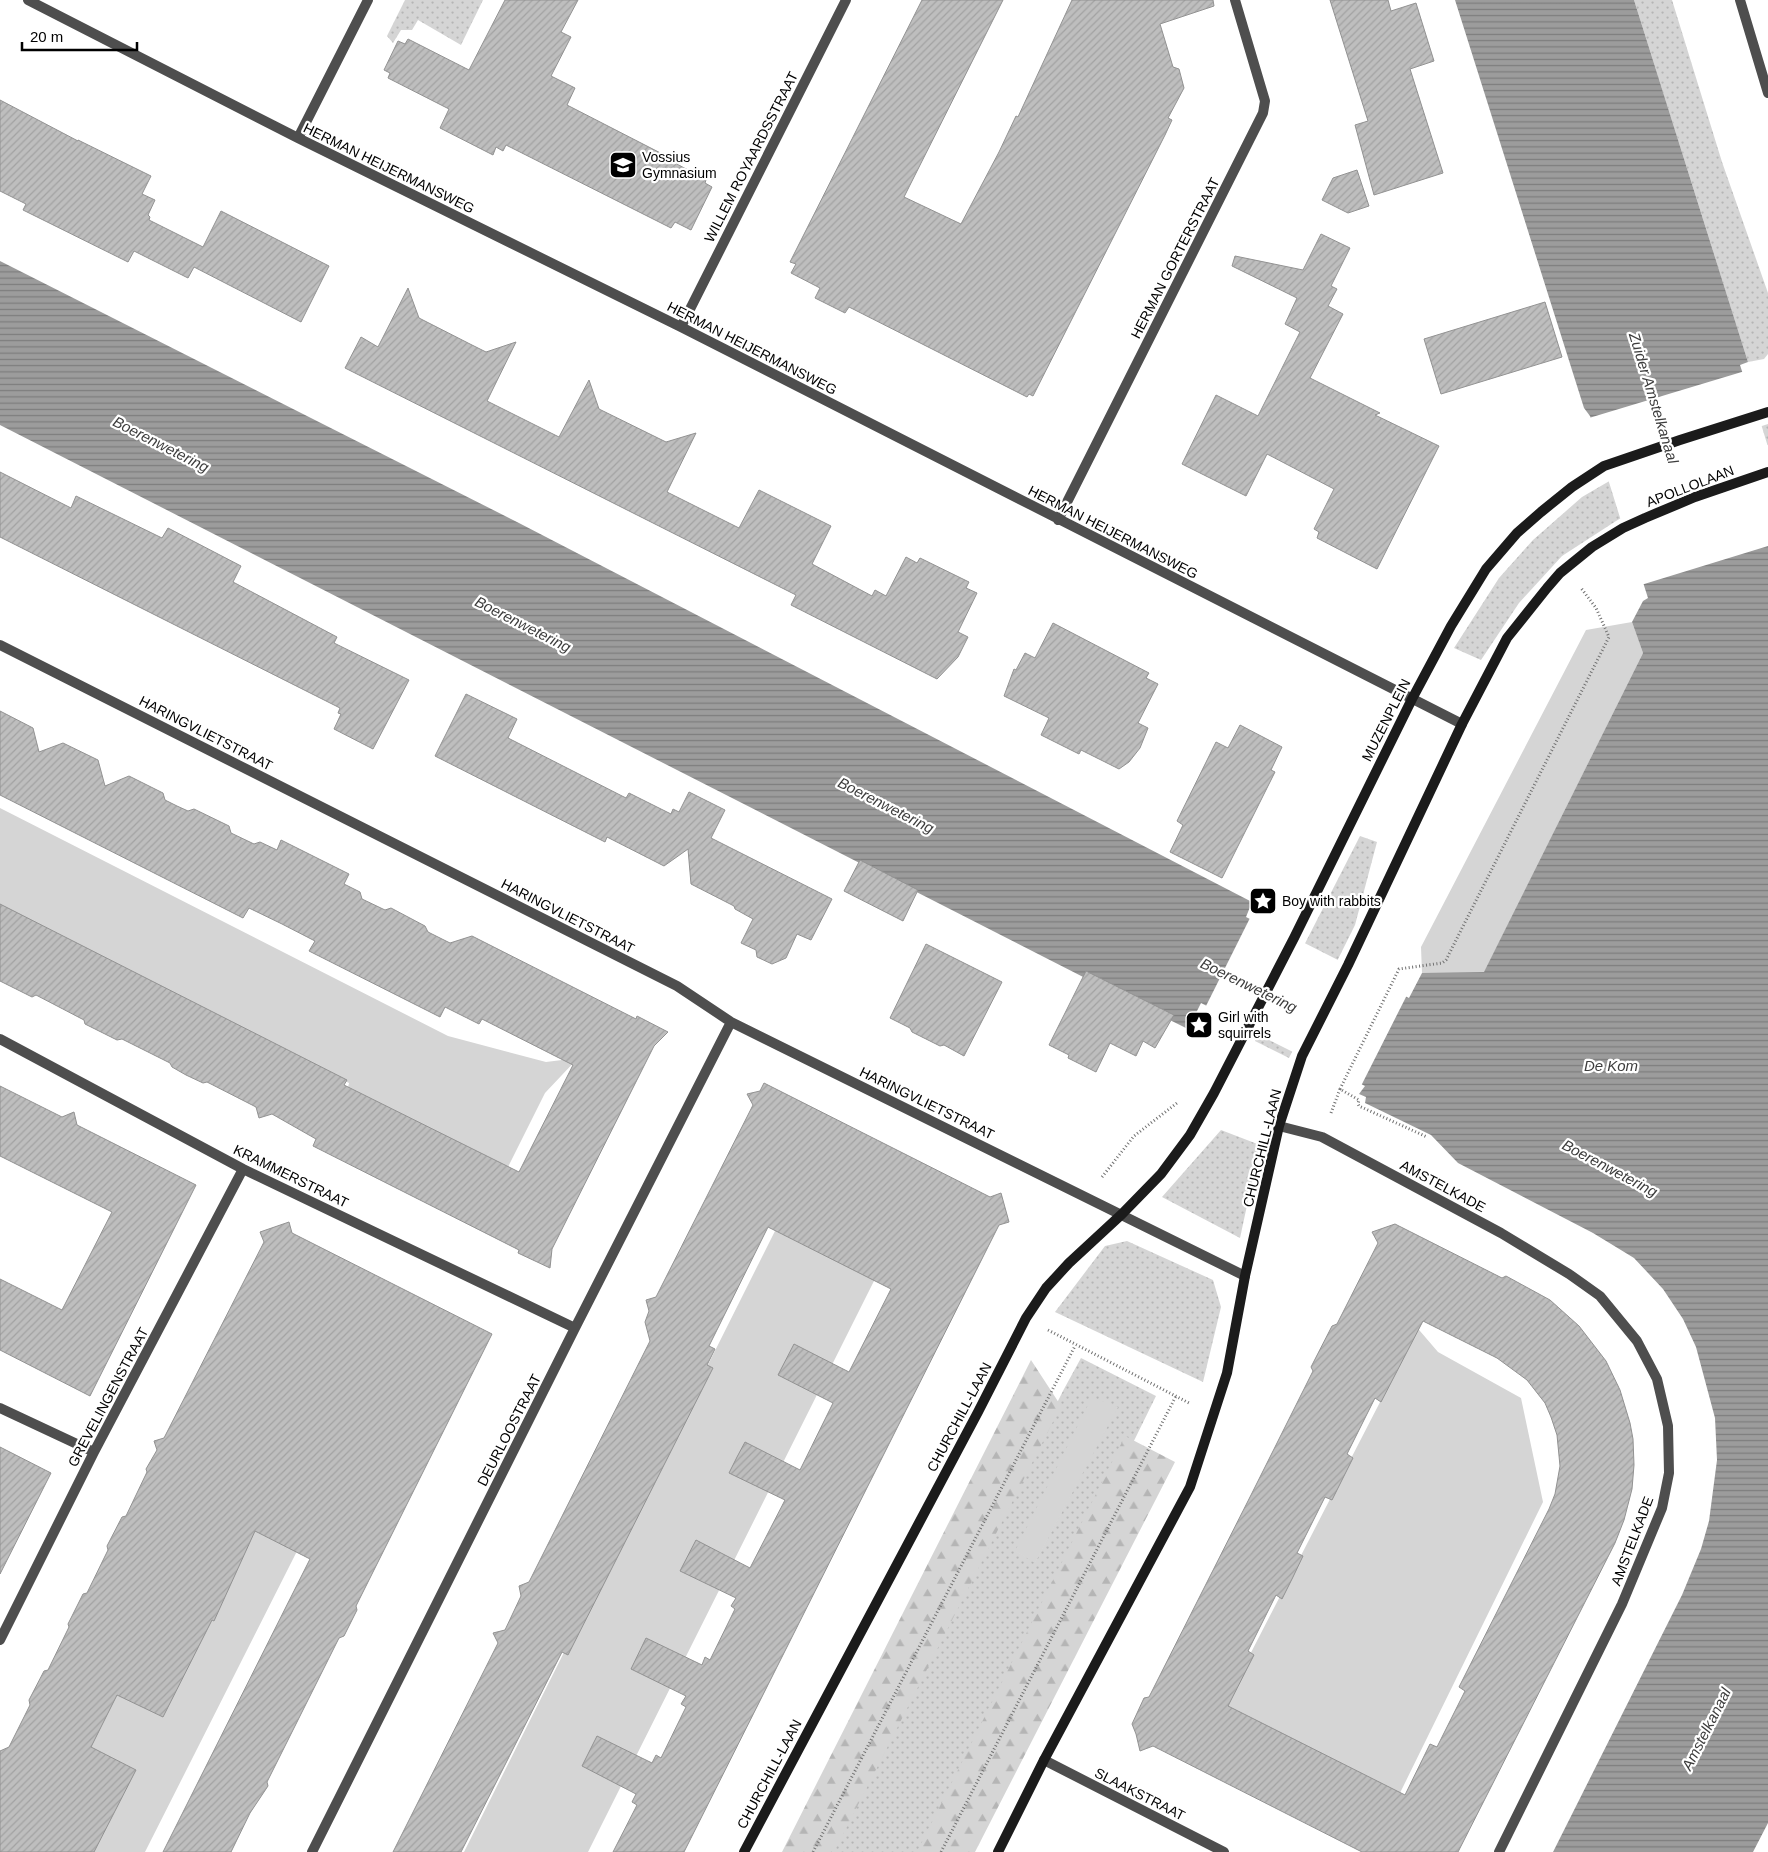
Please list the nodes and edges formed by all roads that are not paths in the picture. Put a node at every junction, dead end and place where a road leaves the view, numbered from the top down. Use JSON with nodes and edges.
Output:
{"nodes":[{"id":1,"x":28,"y":0,"type":"edge"},
{"id":2,"x":368,"y":0,"type":"edge"},
{"id":3,"x":846,"y":0,"type":"edge"},
{"id":4,"x":1235,"y":0,"type":"edge"},
{"id":5,"x":1740,"y":0,"type":"edge"},
{"id":6,"x":1768,"y":93,"type":"edge"},
{"id":7,"x":298,"y":138,"type":"junction"},
{"id":8,"x":681,"y":327,"type":"junction"},
{"id":9,"x":1763,"y":413,"type":"edge"},
{"id":10,"x":1768,"y":472,"type":"edge"},
{"id":11,"x":1058,"y":520,"type":"junction"},
{"id":12,"x":0,"y":645,"type":"edge"},
{"id":13,"x":1412,"y":699,"type":"junction"},
{"id":14,"x":1462,"y":724,"type":"junction"},
{"id":15,"x":731,"y":1022,"type":"junction"},
{"id":16,"x":1247,"y":1029,"type":"joint"},
{"id":17,"x":0,"y":1040,"type":"edge"},
{"id":18,"x":1279,"y":1126,"type":"junction"},
{"id":19,"x":243,"y":1169,"type":"junction"},
{"id":20,"x":1122,"y":1214,"type":"junction"},
{"id":21,"x":1246,"y":1276,"type":"junction"},
{"id":22,"x":575,"y":1328,"type":"junction"},
{"id":23,"x":0,"y":1408,"type":"edge"},
{"id":24,"x":94,"y":1452,"type":"junction"},
{"id":25,"x":0,"y":1640,"type":"edge"},
{"id":26,"x":1044,"y":1760,"type":"junction"},
{"id":27,"x":312,"y":1852,"type":"edge"},
{"id":28,"x":744,"y":1852,"type":"edge"},
{"id":29,"x":998,"y":1852,"type":"edge"},
{"id":30,"x":1224,"y":1852,"type":"edge"},
{"id":31,"x":1499,"y":1852,"type":"edge"}],
"edges":[{"from":1,"to":7,"type":"street","name":"HERMAN HEIJERMANSWEG"},
{"from":2,"to":7,"type":"street"},
{"from":3,"to":8,"type":"street","name":"WILLEM ROYAARDSSTRAAT"},
{"from":4,"to":11,"type":"street","name":"HERMAN GORTERSTRAAT"},
{"from":5,"to":6,"type":"street"},
{"from":7,"to":8,"type":"street","name":"HERMAN HEIJERMANSWEG"},
{"from":8,"to":11,"type":"street","name":"HERMAN HEIJERMANSWEG"},
{"from":9,"to":13,"type":"street","name":"MUZENPLEIN"},
{"from":10,"to":14,"type":"street","name":"APOLLOLAAN"},
{"from":11,"to":13,"type":"street","name":"HERMAN HEIJERMANSWEG"},
{"from":12,"to":15,"type":"street","name":"HARINGVLIETSTRAAT"},
{"from":13,"to":14,"type":"street","name":"HERMAN HEIJERMANSWEG"},
{"from":13,"to":16,"type":"street","name":"MUZENPLEIN"},
{"from":14,"to":18,"type":"street","name":"CHURCHILL-LAAN"},
{"from":15,"to":20,"type":"street","name":"HARINGVLIETSTRAAT"},
{"from":15,"to":22,"type":"street","name":"DEURLOOSTRAAT"},
{"from":16,"to":20,"type":"street","name":"CHURCHILL-LAAN"},
{"from":17,"to":19,"type":"street","name":"KRAMMERSTRAAT"},
{"from":18,"to":21,"type":"street","name":"CHURCHILL-LAAN"},
{"from":18,"to":31,"type":"street","name":"AMSTELKADE"},
{"from":19,"to":22,"type":"street","name":"KRAMMERSTRAAT"},
{"from":19,"to":24,"type":"street","name":"GREVELINGENSTRAAT"},
{"from":20,"to":21,"type":"street","name":"HARINGVLIETSTRAAT"},
{"from":20,"to":28,"type":"street","name":"CHURCHILL-LAAN"},
{"from":21,"to":26,"type":"street","name":"CHURCHILL-LAAN"},
{"from":22,"to":27,"type":"street","name":"DEURLOOSTRAAT"},
{"from":23,"to":24,"type":"street"},
{"from":24,"to":25,"type":"street","name":"GREVELINGENSTRAAT"},
{"from":26,"to":29,"type":"street","name":"CHURCHILL-LAAN"},
{"from":26,"to":30,"type":"street","name":"SLAAKSTRAAT"}]}
